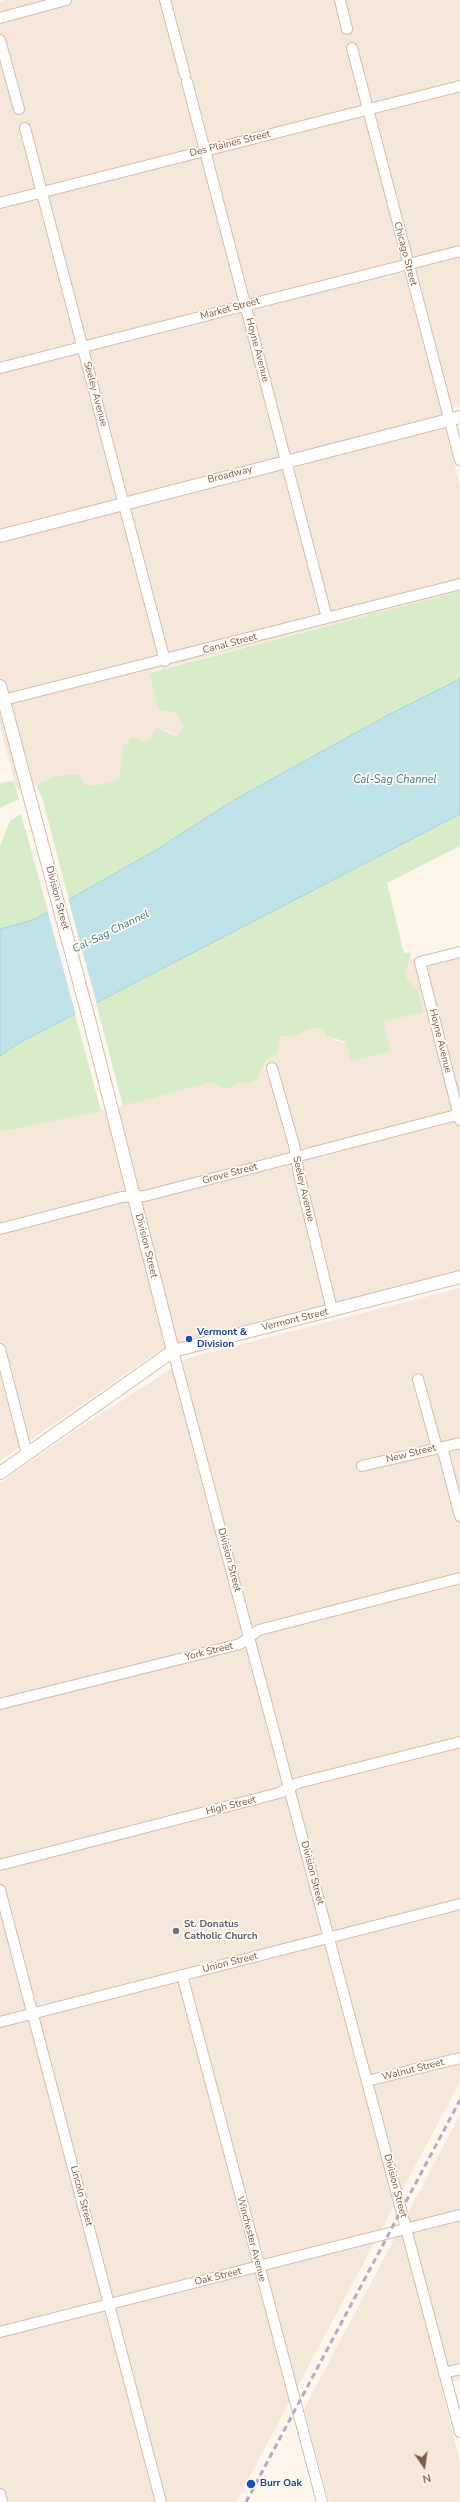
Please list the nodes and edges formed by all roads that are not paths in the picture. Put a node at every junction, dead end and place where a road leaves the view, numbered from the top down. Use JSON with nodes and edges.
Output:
{"nodes":[{"id":1,"x":66,"y":0,"type":"edge"},
{"id":2,"x":165,"y":0,"type":"edge"},
{"id":3,"x":340,"y":0,"type":"edge"},
{"id":4,"x":0,"y":18,"type":"edge"},
{"id":5,"x":347,"y":29,"type":"dead end"},
{"id":6,"x":0,"y":40,"type":"edge"},
{"id":7,"x":352,"y":48,"type":"dead end"},
{"id":8,"x":460,"y":86,"type":"edge"},
{"id":9,"x":19,"y":109,"type":"dead end"},
{"id":10,"x":368,"y":109,"type":"junction"},
{"id":11,"x":25,"y":128,"type":"dead end"},
{"id":12,"x":204,"y":150,"type":"junction"},
{"id":13,"x":42,"y":192,"type":"junction"},
{"id":14,"x":0,"y":203,"type":"edge"},
{"id":15,"x":460,"y":251,"type":"edge"},
{"id":16,"x":408,"y":264,"type":"junction"},
{"id":17,"x":245,"y":304,"type":"junction"},
{"id":18,"x":83,"y":348,"type":"junction"},
{"id":19,"x":0,"y":368,"type":"edge"},
{"id":20,"x":455,"y":418,"type":"edge"},
{"id":21,"x":460,"y":460,"type":"edge"},
{"id":22,"x":286,"y":461,"type":"junction"},
{"id":23,"x":123,"y":503,"type":"junction"},
{"id":24,"x":0,"y":536,"type":"edge"},
{"id":25,"x":460,"y":584,"type":"edge"},
{"id":26,"x":327,"y":618,"type":"junction"},
{"id":27,"x":165,"y":661,"type":"junction"},
{"id":28,"x":0,"y":686,"type":"edge"},
{"id":29,"x":2,"y":701,"type":"edge"},
{"id":30,"x":460,"y":952,"type":"edge"},
{"id":31,"x":272,"y":1068,"type":"dead end"},
{"id":32,"x":460,"y":1116,"type":"edge"},
{"id":33,"x":296,"y":1157,"type":"junction"},
{"id":34,"x":134,"y":1197,"type":"junction"},
{"id":35,"x":0,"y":1229,"type":"edge"},
{"id":36,"x":460,"y":1278,"type":"edge"},
{"id":37,"x":332,"y":1310,"type":"junction"},
{"id":38,"x":0,"y":1349,"type":"edge"},
{"id":39,"x":173,"y":1351,"type":"junction"},
{"id":40,"x":418,"y":1379,"type":"dead end"},
{"id":41,"x":4,"y":1380,"type":"edge"},
{"id":42,"x":460,"y":1442,"type":"edge"},
{"id":43,"x":440,"y":1448,"type":"junction"},
{"id":44,"x":27,"y":1454,"type":"junction"},
{"id":45,"x":362,"y":1466,"type":"dead end"},
{"id":46,"x":0,"y":1473,"type":"edge"},
{"id":47,"x":460,"y":1516,"type":"edge"},
{"id":48,"x":460,"y":1578,"type":"edge"},
{"id":49,"x":249,"y":1637,"type":"junction"},
{"id":50,"x":0,"y":1704,"type":"edge"},
{"id":51,"x":460,"y":1742,"type":"edge"},
{"id":52,"x":289,"y":1788,"type":"junction"},
{"id":53,"x":0,"y":1865,"type":"edge"},
{"id":54,"x":0,"y":1890,"type":"edge"},
{"id":55,"x":460,"y":1904,"type":"edge"},
{"id":56,"x":329,"y":1938,"type":"junction"},
{"id":57,"x":182,"y":1975,"type":"junction"},
{"id":58,"x":33,"y":2013,"type":"junction"},
{"id":59,"x":0,"y":2022,"type":"edge"},
{"id":60,"x":460,"y":2058,"type":"edge"},
{"id":61,"x":367,"y":2081,"type":"junction"},
{"id":62,"x":460,"y":2215,"type":"edge"},
{"id":63,"x":406,"y":2229,"type":"junction"},
{"id":64,"x":258,"y":2266,"type":"junction"},
{"id":65,"x":110,"y":2304,"type":"junction"},
{"id":66,"x":0,"y":2332,"type":"edge"},
{"id":67,"x":460,"y":2369,"type":"edge"},
{"id":68,"x":444,"y":2373,"type":"junction"},
{"id":69,"x":460,"y":2432,"type":"edge"},
{"id":70,"x":0,"y":2494,"type":"edge"},
{"id":71,"x":2,"y":2502,"type":"edge"},
{"id":72,"x":161,"y":2502,"type":"edge"},
{"id":73,"x":322,"y":2502,"type":"edge"}],
"edges":[{"from":1,"to":4,"type":"street"},
{"from":2,"to":12,"type":"street","name":"Hoyne Avenue"},
{"from":3,"to":5,"type":"street"},
{"from":6,"to":9,"type":"street"},
{"from":7,"to":10,"type":"street","name":"Chicago Street"},
{"from":8,"to":10,"type":"street","name":"Des Plaines Street"},
{"from":10,"to":12,"type":"street","name":"Des Plaines Street"},
{"from":10,"to":16,"type":"street","name":"Chicago Street"},
{"from":11,"to":13,"type":"street","name":"Seeley Avenue"},
{"from":12,"to":13,"type":"street","name":"Des Plaines Street"},
{"from":12,"to":17,"type":"street","name":"Hoyne Avenue"},
{"from":13,"to":14,"type":"street","name":"Des Plaines Street"},
{"from":13,"to":18,"type":"street","name":"Seeley Avenue"},
{"from":15,"to":16,"type":"street","name":"Market Street"},
{"from":16,"to":17,"type":"street","name":"Market Street"},
{"from":16,"to":20,"type":"street","name":"Chicago Street"},
{"from":17,"to":18,"type":"street","name":"Market Street"},
{"from":17,"to":22,"type":"street","name":"Hoyne Avenue"},
{"from":18,"to":19,"type":"street","name":"Market Street"},
{"from":18,"to":23,"type":"street","name":"Seeley Avenue"},
{"from":20,"to":21,"type":"street","name":"Chicago Street"},
{"from":20,"to":22,"type":"street","name":"Broadway"},
{"from":22,"to":23,"type":"street","name":"Broadway"},
{"from":22,"to":26,"type":"street","name":"Hoyne Avenue"},
{"from":23,"to":24,"type":"street","name":"Broadway"},
{"from":23,"to":27,"type":"street","name":"Seeley Avenue"},
{"from":25,"to":26,"type":"street","name":"Canal Street"},
{"from":26,"to":27,"type":"street","name":"Canal Street"},
{"from":27,"to":29,"type":"street","name":"Canal Street"},
{"from":28,"to":29,"type":"street","name":"Division Street"},
{"from":29,"to":34,"type":"street","name":"Division Street"},
{"from":30,"to":32,"type":"street","name":"Hoyne Avenue"},
{"from":31,"to":33,"type":"street","name":"Seeley Avenue"},
{"from":32,"to":33,"type":"street","name":"Grove Street"},
{"from":33,"to":34,"type":"street","name":"Grove Street"},
{"from":33,"to":37,"type":"street","name":"Seeley Avenue"},
{"from":34,"to":35,"type":"street","name":"Grove Street"},
{"from":34,"to":39,"type":"street","name":"Division Street"},
{"from":36,"to":37,"type":"street","name":"Vermont Street"},
{"from":37,"to":39,"type":"street","name":"Vermont Street"},
{"from":38,"to":41,"type":"street"},
{"from":39,"to":44,"type":"street","name":"Vermont Street"},
{"from":39,"to":49,"type":"street","name":"Division Street"},
{"from":40,"to":43,"type":"street"},
{"from":41,"to":44,"type":"street"},
{"from":42,"to":43,"type":"street","name":"New Street"},
{"from":43,"to":45,"type":"street","name":"New Street"},
{"from":43,"to":47,"type":"street"},
{"from":44,"to":46,"type":"street","name":"Vermont Street"},
{"from":48,"to":49,"type":"street","name":"York Street"},
{"from":49,"to":50,"type":"street","name":"York Street"},
{"from":49,"to":52,"type":"street","name":"Division Street"},
{"from":51,"to":52,"type":"street","name":"High Street"},
{"from":52,"to":53,"type":"street","name":"High Street"},
{"from":52,"to":56,"type":"street","name":"Division Street"},
{"from":54,"to":58,"type":"street","name":"Lincoln Street"},
{"from":55,"to":56,"type":"street","name":"Union Street"},
{"from":56,"to":57,"type":"street","name":"Union Street"},
{"from":56,"to":61,"type":"street","name":"Division Street"},
{"from":57,"to":58,"type":"street","name":"Union Street"},
{"from":57,"to":64,"type":"street","name":"Winchester Avenue"},
{"from":58,"to":59,"type":"street","name":"Union Street"},
{"from":58,"to":65,"type":"street","name":"Lincoln Street"},
{"from":60,"to":61,"type":"street","name":"Walnut Street"},
{"from":61,"to":63,"type":"street","name":"Division Street"},
{"from":62,"to":63,"type":"street","name":"Oak Street"},
{"from":63,"to":64,"type":"street","name":"Oak Street"},
{"from":63,"to":68,"type":"street","name":"Division Street"},
{"from":64,"to":65,"type":"street","name":"Oak Street"},
{"from":64,"to":73,"type":"street","name":"Winchester Avenue"},
{"from":65,"to":66,"type":"street","name":"Oak Street"},
{"from":65,"to":72,"type":"street","name":"Lincoln Street"},
{"from":67,"to":68,"type":"street"},
{"from":68,"to":69,"type":"street","name":"Division Street"},
{"from":70,"to":71,"type":"street"}]}
